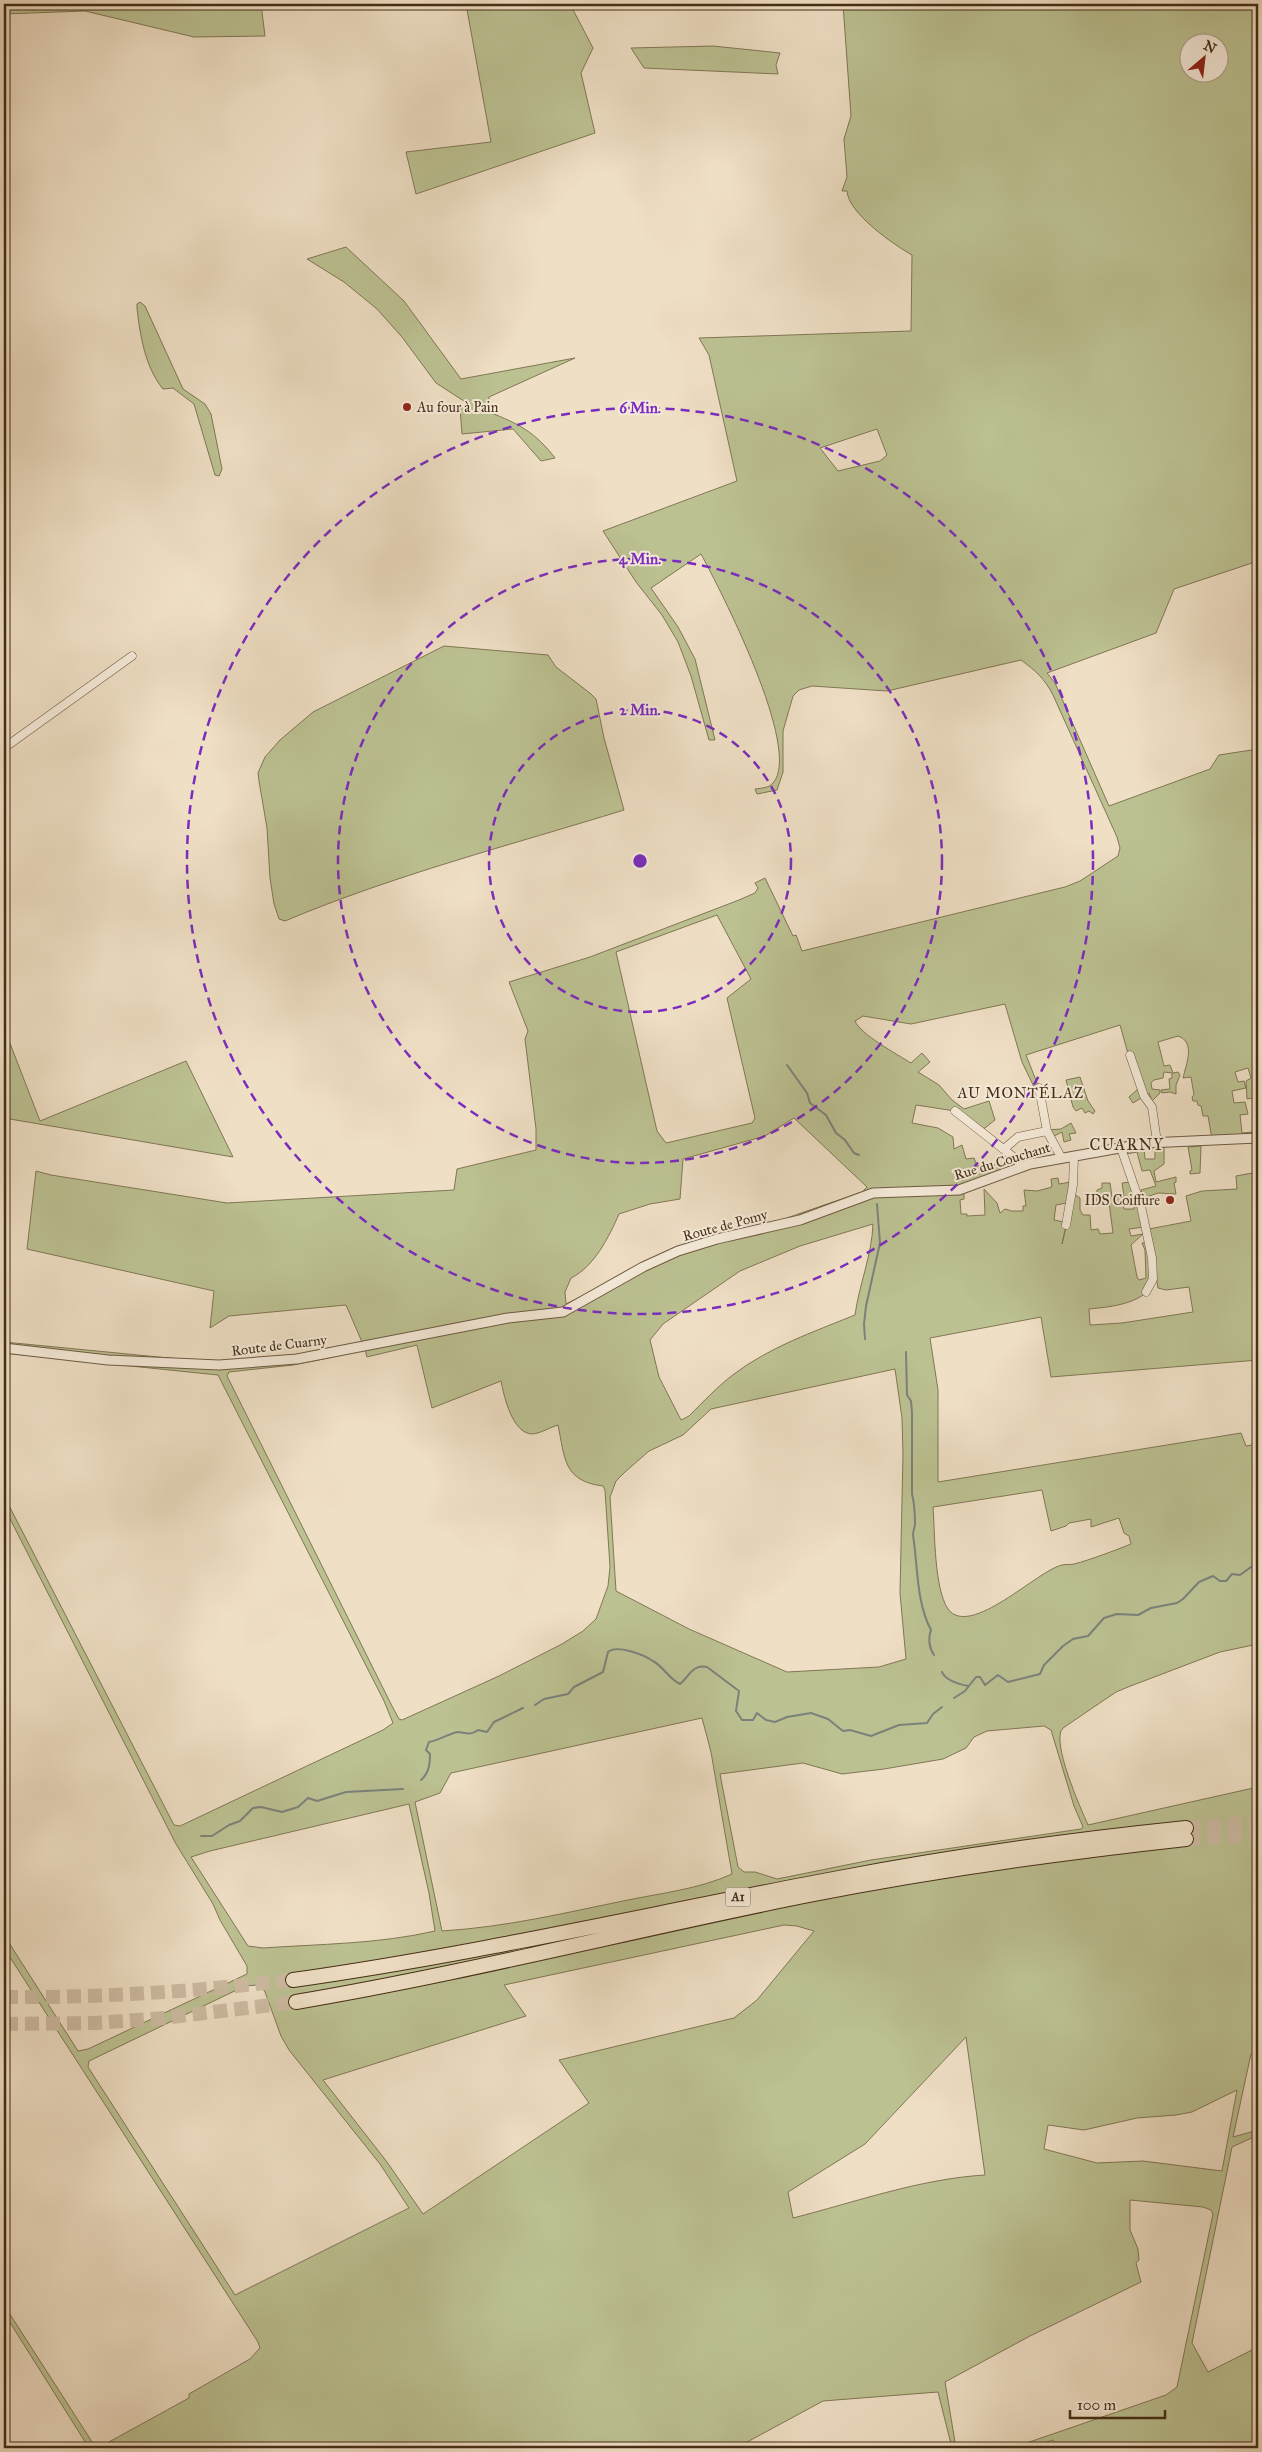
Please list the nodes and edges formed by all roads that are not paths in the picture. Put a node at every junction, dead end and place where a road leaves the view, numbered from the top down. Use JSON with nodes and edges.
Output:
{"nodes":[{"id":1,"x":132,"y":656,"type":"dead end"},
{"id":2,"x":4,"y":748,"type":"edge"},
{"id":3,"x":1130,"y":1055,"type":"dead end"},
{"id":4,"x":1039,"y":1088,"type":"dead end"},
{"id":5,"x":955,"y":1111,"type":"dead end"},
{"id":6,"x":1047,"y":1131,"type":"junction"},
{"id":7,"x":1258,"y":1138,"type":"edge"},
{"id":8,"x":1157,"y":1142,"type":"junction"},
{"id":9,"x":1121,"y":1148,"type":"junction"},
{"id":10,"x":1004,"y":1149,"type":"junction"},
{"id":11,"x":1074,"y":1156,"type":"junction"},
{"id":12,"x":1061,"y":1157,"type":"junction"},
{"id":13,"x":1021,"y":1167,"type":"junction"},
{"id":14,"x":912,"y":1191,"type":"joint"},
{"id":15,"x":1066,"y":1225,"type":"dead end"},
{"id":16,"x":1146,"y":1292,"type":"dead end"},
{"id":17,"x":554,"y":1314,"type":"joint"},
{"id":18,"x":4,"y":1348,"type":"edge"},
{"id":19,"x":293,"y":1980,"type":"tunnel mouth"},
{"id":20,"x":296,"y":2002,"type":"tunnel mouth"}],
"edges":[{"from":1,"to":2,"type":"street"},
{"from":3,"to":8,"type":"street"},
{"from":4,"to":6,"type":"street"},
{"from":5,"to":10,"type":"street"},
{"from":6,"to":10,"type":"street"},
{"from":6,"to":12,"type":"street"},
{"from":7,"to":8,"type":"street","name":"Rue du Couchant"},
{"from":8,"to":9,"type":"street","name":"Rue du Couchant"},
{"from":9,"to":11,"type":"street","name":"Rue du Couchant"},
{"from":9,"to":16,"type":"street"},
{"from":10,"to":13,"type":"street"},
{"from":11,"to":12,"type":"street","name":"Rue du Couchant"},
{"from":11,"to":15,"type":"street"},
{"from":12,"to":13,"type":"street","name":"Rue du Couchant"},
{"from":13,"to":14,"type":"street","name":"Rue du Couchant"},
{"from":14,"to":17,"type":"street","name":"Route de Pomy"},
{"from":17,"to":18,"type":"street","name":"Route de Cuarny"},
{"from":19,"to":20,"type":"highway","number":"A1"}]}
